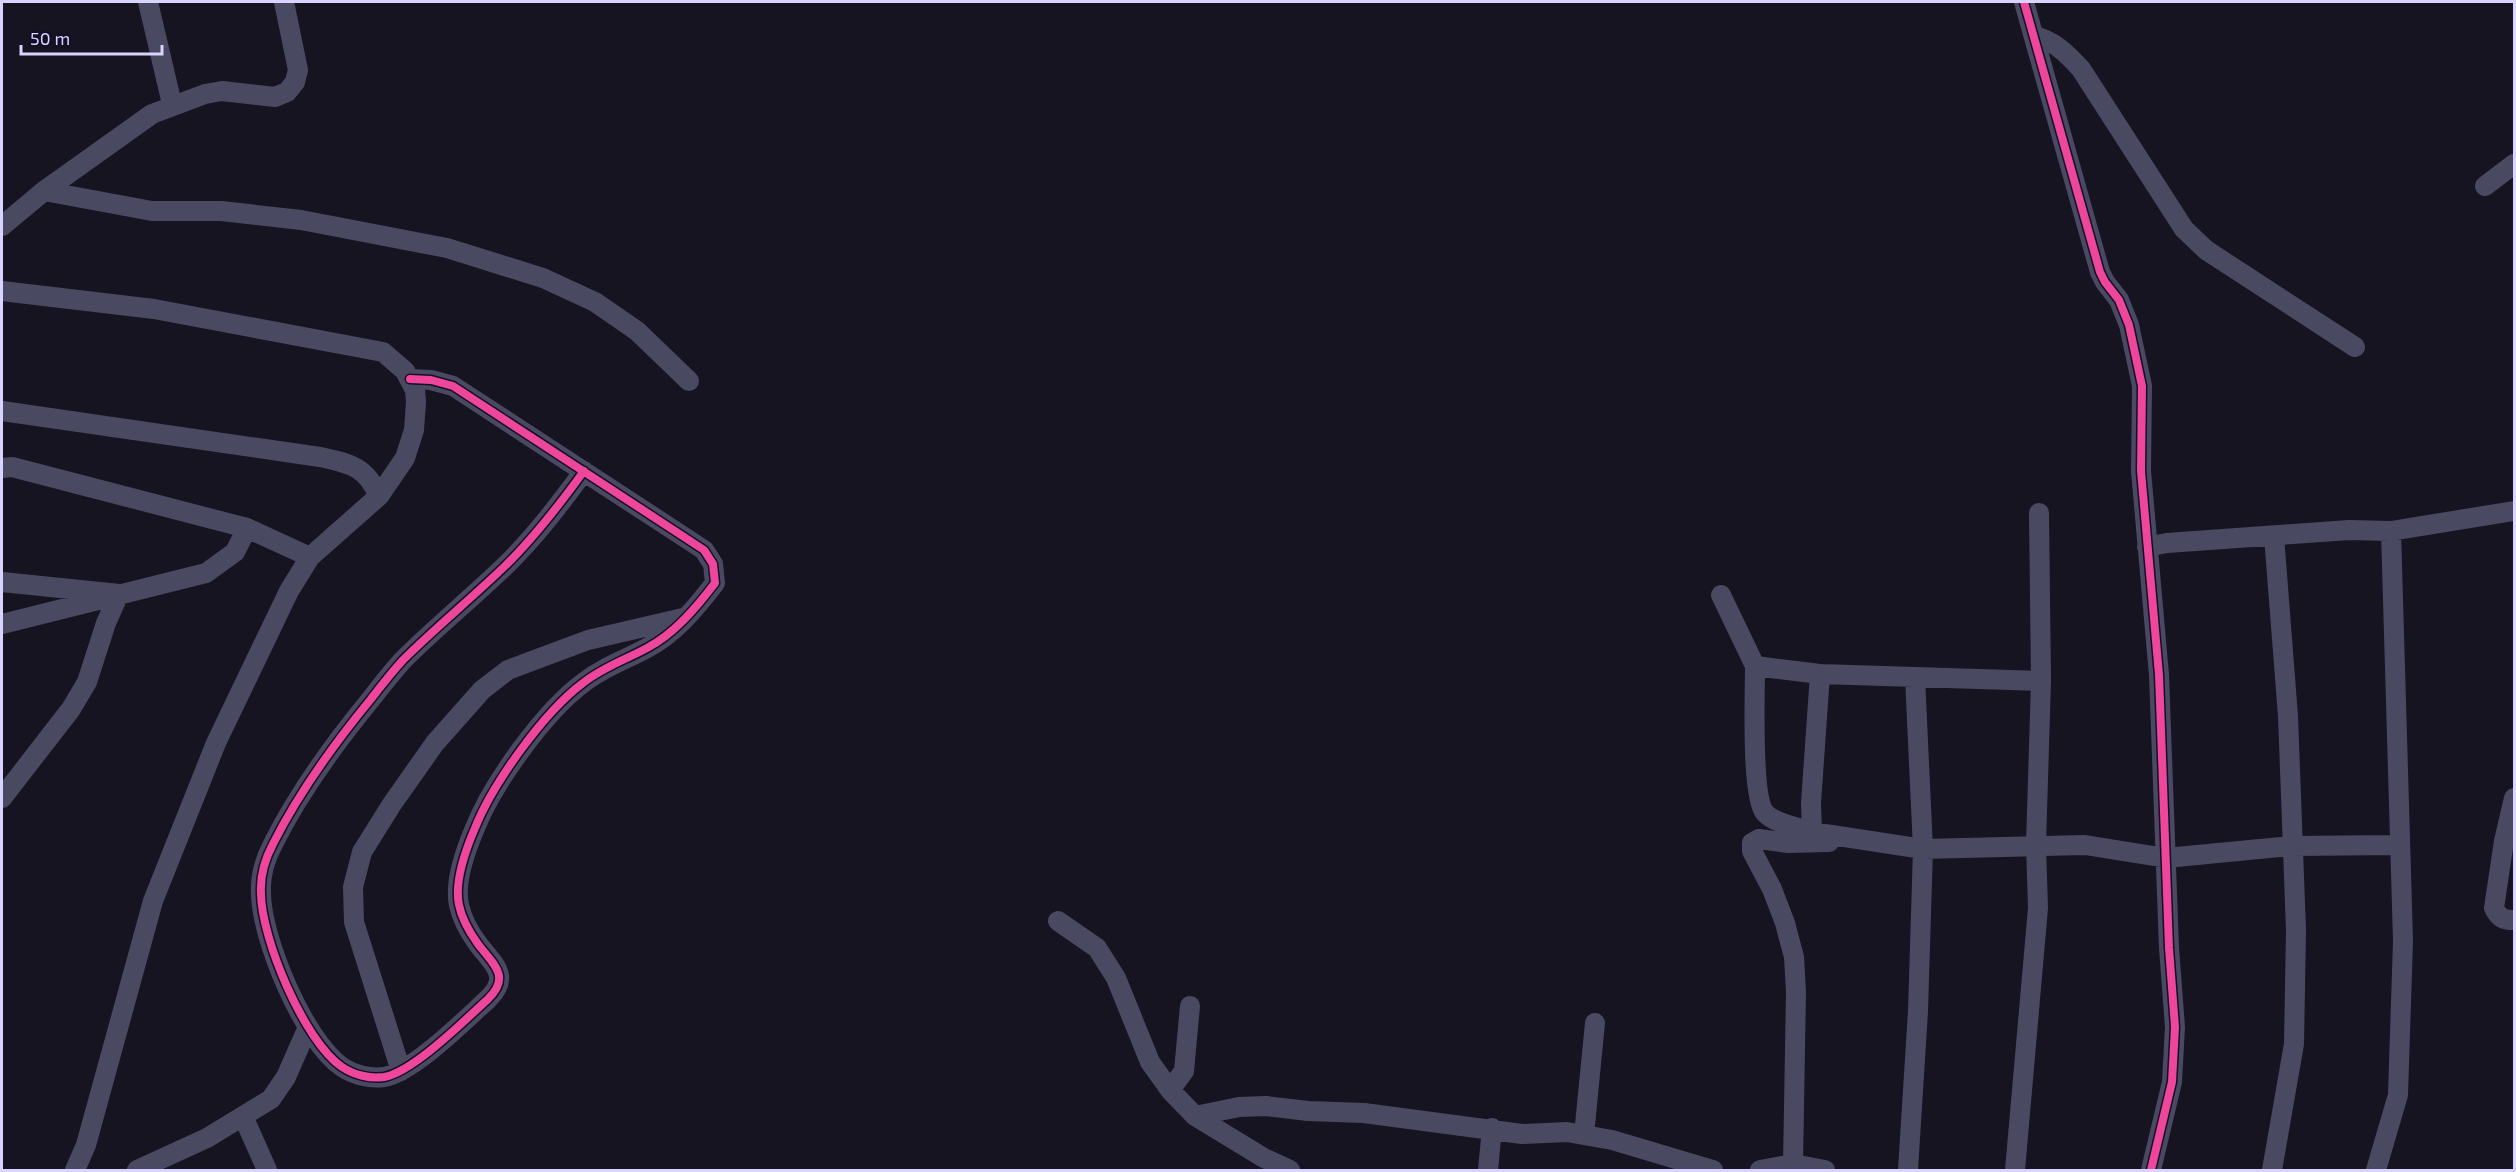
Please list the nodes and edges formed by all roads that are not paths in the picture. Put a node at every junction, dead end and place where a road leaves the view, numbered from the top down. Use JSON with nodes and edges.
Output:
{"nodes":[{"id":1,"x":148,"y":2,"type":"edge"},
{"id":2,"x":284,"y":2,"type":"edge"},
{"id":3,"x":2024,"y":2,"type":"edge"},
{"id":4,"x":2034,"y":36,"type":"junction"},
{"id":5,"x":172,"y":104,"type":"junction"},
{"id":6,"x":2514,"y":165,"type":"edge"},
{"id":7,"x":2485,"y":186,"type":"dead end"},
{"id":8,"x":44,"y":191,"type":"junction"},
{"id":9,"x":2,"y":226,"type":"edge"},
{"id":10,"x":2,"y":291,"type":"edge"},
{"id":11,"x":2355,"y":347,"type":"dead end"},
{"id":12,"x":410,"y":379,"type":"junction"},
{"id":13,"x":689,"y":381,"type":"dead end"},
{"id":14,"x":2,"y":411,"type":"edge"},
{"id":15,"x":2,"y":468,"type":"edge"},
{"id":16,"x":584,"y":471,"type":"junction"},
{"id":17,"x":379,"y":496,"type":"junction"},
{"id":18,"x":2514,"y":511,"type":"edge"},
{"id":19,"x":2039,"y":513,"type":"dead end"},
{"id":20,"x":247,"y":528,"type":"junction"},
{"id":21,"x":2391,"y":531,"type":"junction"},
{"id":22,"x":2274,"y":536,"type":"junction"},
{"id":23,"x":2147,"y":547,"type":"junction"},
{"id":24,"x":310,"y":557,"type":"junction"},
{"id":25,"x":2,"y":582,"type":"edge"},
{"id":26,"x":119,"y":594,"type":"junction"},
{"id":27,"x":1721,"y":595,"type":"dead end"},
{"id":28,"x":686,"y":618,"type":"junction"},
{"id":29,"x":2,"y":624,"type":"edge"},
{"id":30,"x":1755,"y":666,"type":"junction"},
{"id":31,"x":1820,"y":674,"type":"junction"},
{"id":32,"x":1916,"y":677,"type":"junction"},
{"id":33,"x":2041,"y":681,"type":"junction"},
{"id":34,"x":2,"y":798,"type":"edge"},
{"id":35,"x":2514,"y":798,"type":"edge"},
{"id":36,"x":1812,"y":832,"type":"junction"},
{"id":37,"x":1845,"y":838,"type":"junction"},
{"id":38,"x":2036,"y":845,"type":"junction"},
{"id":39,"x":2399,"y":845,"type":"junction"},
{"id":40,"x":2291,"y":846,"type":"junction"},
{"id":41,"x":1923,"y":849,"type":"junction"},
{"id":42,"x":2166,"y":858,"type":"junction"},
{"id":43,"x":2514,"y":920,"type":"edge"},
{"id":44,"x":1058,"y":921,"type":"dead end"},
{"id":45,"x":1190,"y":1006,"type":"dead end"},
{"id":46,"x":1595,"y":1023,"type":"dead end"},
{"id":47,"x":308,"y":1027,"type":"junction"},
{"id":48,"x":401,"y":1071,"type":"junction"},
{"id":49,"x":1170,"y":1090,"type":"junction"},
{"id":50,"x":243,"y":1116,"type":"junction"},
{"id":51,"x":1195,"y":1116,"type":"junction"},
{"id":52,"x":1492,"y":1128,"type":"junction"},
{"id":53,"x":1584,"y":1135,"type":"junction"},
{"id":54,"x":1793,"y":1164,"type":"junction"},
{"id":55,"x":75,"y":1170,"type":"edge"},
{"id":56,"x":137,"y":1170,"type":"edge"},
{"id":57,"x":267,"y":1170,"type":"edge"},
{"id":58,"x":1290,"y":1170,"type":"edge"},
{"id":59,"x":1488,"y":1170,"type":"edge"},
{"id":60,"x":1713,"y":1170,"type":"edge"},
{"id":61,"x":1760,"y":1170,"type":"edge"},
{"id":62,"x":1825,"y":1170,"type":"edge"},
{"id":63,"x":1908,"y":1170,"type":"edge"},
{"id":64,"x":2015,"y":1170,"type":"edge"},
{"id":65,"x":2151,"y":1170,"type":"edge"},
{"id":66,"x":2272,"y":1170,"type":"edge"},
{"id":67,"x":2376,"y":1170,"type":"edge"}],
"edges":[{"from":1,"to":5,"type":"street"},
{"from":2,"to":5,"type":"street"},
{"from":3,"to":4,"type":"street"},
{"from":4,"to":11,"type":"street"},
{"from":4,"to":23,"type":"street"},
{"from":5,"to":8,"type":"street"},
{"from":6,"to":7,"type":"street"},
{"from":8,"to":9,"type":"street"},
{"from":8,"to":13,"type":"street"},
{"from":10,"to":12,"type":"street"},
{"from":12,"to":16,"type":"street"},
{"from":12,"to":17,"type":"street"},
{"from":14,"to":17,"type":"street"},
{"from":15,"to":20,"type":"street"},
{"from":16,"to":28,"type":"street"},
{"from":16,"to":47,"type":"street"},
{"from":17,"to":24,"type":"street"},
{"from":18,"to":21,"type":"street"},
{"from":19,"to":33,"type":"street"},
{"from":20,"to":24,"type":"street"},
{"from":20,"to":26,"type":"street"},
{"from":21,"to":22,"type":"street"},
{"from":21,"to":39,"type":"street"},
{"from":22,"to":23,"type":"street"},
{"from":22,"to":40,"type":"street"},
{"from":23,"to":42,"type":"street"},
{"from":24,"to":55,"type":"street"},
{"from":25,"to":26,"type":"street"},
{"from":26,"to":29,"type":"street"},
{"from":26,"to":34,"type":"street"},
{"from":27,"to":30,"type":"street"},
{"from":28,"to":48,"type":"street"},
{"from":28,"to":48,"type":"street"},
{"from":30,"to":31,"type":"street"},
{"from":30,"to":36,"type":"street"},
{"from":31,"to":32,"type":"street"},
{"from":31,"to":36,"type":"street"},
{"from":32,"to":33,"type":"street"},
{"from":32,"to":41,"type":"street"},
{"from":33,"to":38,"type":"street"},
{"from":35,"to":43,"type":"street"},
{"from":36,"to":37,"type":"street"},
{"from":37,"to":41,"type":"street"},
{"from":37,"to":54,"type":"street"},
{"from":38,"to":41,"type":"street"},
{"from":38,"to":42,"type":"street"},
{"from":38,"to":64,"type":"street"},
{"from":39,"to":40,"type":"street"},
{"from":39,"to":67,"type":"street"},
{"from":40,"to":42,"type":"street"},
{"from":40,"to":66,"type":"street"},
{"from":41,"to":63,"type":"street"},
{"from":42,"to":65,"type":"street"},
{"from":44,"to":49,"type":"street"},
{"from":45,"to":49,"type":"street"},
{"from":46,"to":53,"type":"street"},
{"from":47,"to":48,"type":"street"},
{"from":47,"to":50,"type":"street"},
{"from":49,"to":51,"type":"street"},
{"from":50,"to":56,"type":"street"},
{"from":50,"to":57,"type":"street"},
{"from":51,"to":52,"type":"street"},
{"from":51,"to":58,"type":"street"},
{"from":52,"to":53,"type":"street"},
{"from":52,"to":59,"type":"street"},
{"from":53,"to":60,"type":"street"},
{"from":54,"to":61,"type":"street"},
{"from":54,"to":62,"type":"street"}]}
